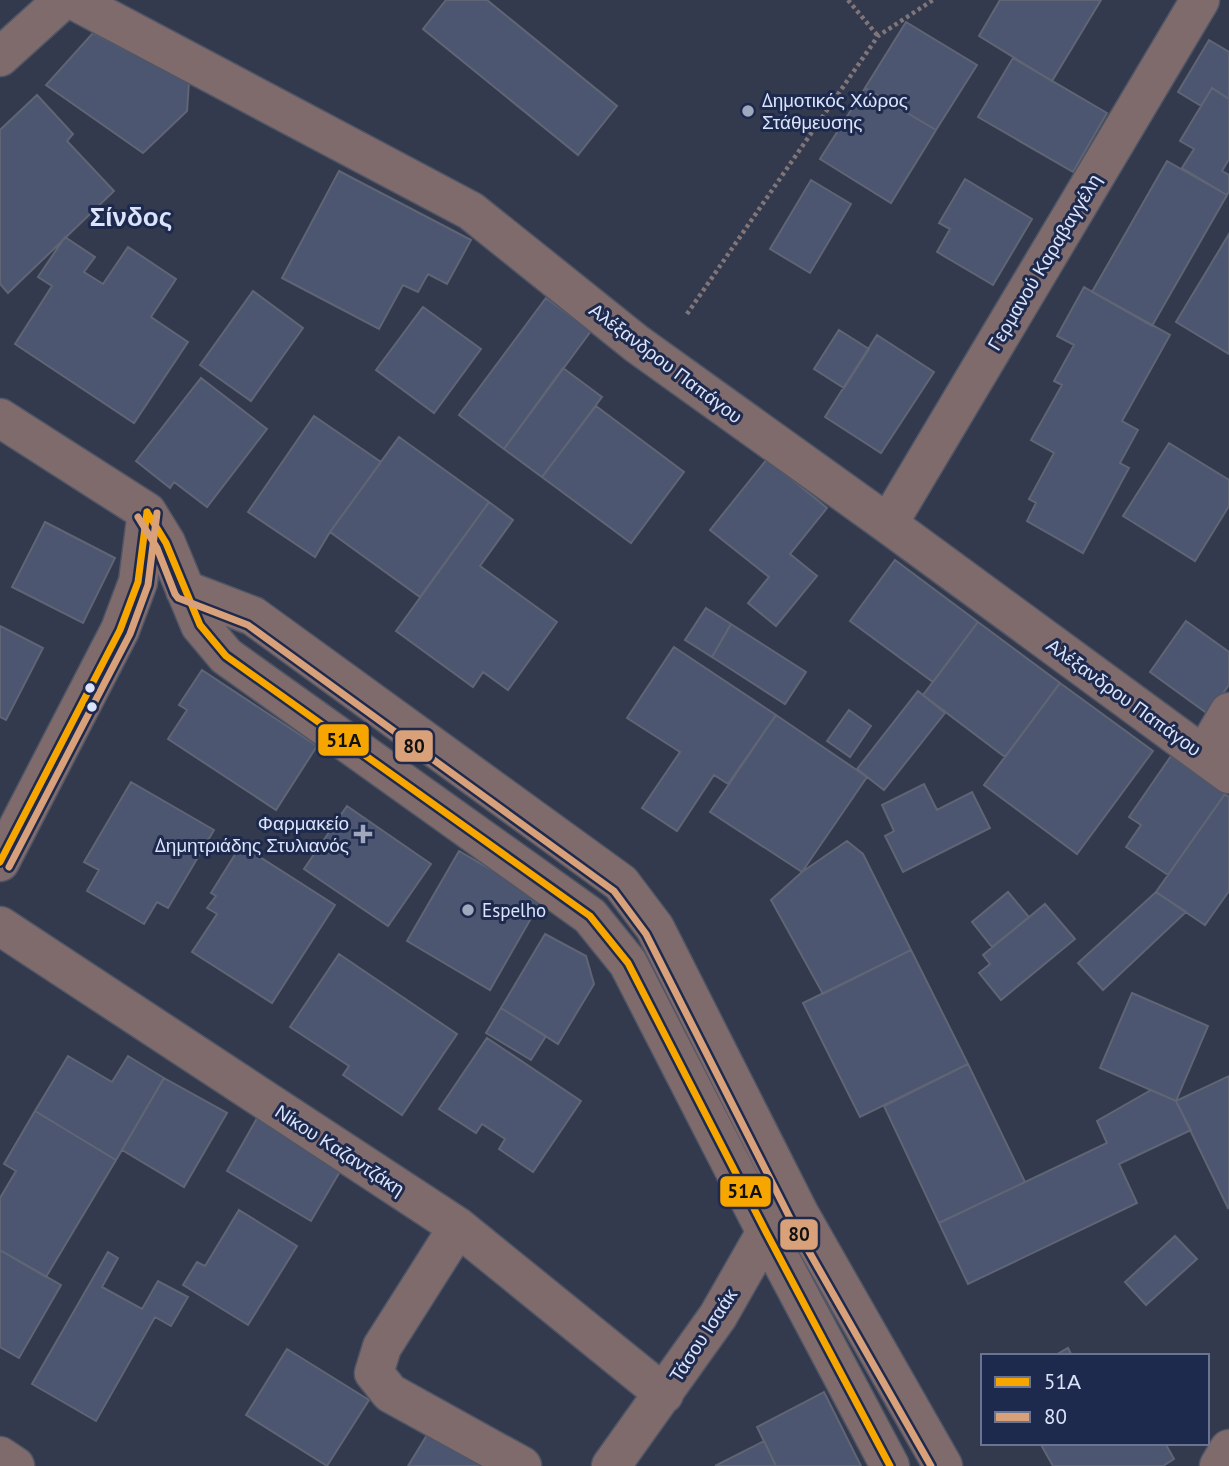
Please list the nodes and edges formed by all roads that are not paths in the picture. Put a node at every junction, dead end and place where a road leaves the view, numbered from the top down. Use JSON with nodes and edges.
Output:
{"nodes":[{"id":1,"x":63,"y":0,"type":"edge"},
{"id":2,"x":73,"y":0,"type":"edge"},
{"id":3,"x":1200,"y":0,"type":"edge"},
{"id":4,"x":0,"y":57,"type":"edge"},
{"id":5,"x":0,"y":418,"type":"edge"},
{"id":6,"x":147,"y":512,"type":"junction"},
{"id":7,"x":888,"y":524,"type":"junction"},
{"id":8,"x":186,"y":590,"type":"junction"},
{"id":9,"x":1229,"y":712,"type":"edge"},
{"id":10,"x":1216,"y":765,"type":"edge"},
{"id":11,"x":0,"y":862,"type":"edge"},
{"id":12,"x":0,"y":926,"type":"edge"},
{"id":13,"x":800,"y":1215,"type":"junction"},
{"id":14,"x":458,"y":1227,"type":"junction"},
{"id":15,"x":766,"y":1232,"type":"junction"},
{"id":16,"x":664,"y":1394,"type":"junction"},
{"id":17,"x":1229,"y":1449,"type":"edge"},
{"id":18,"x":0,"y":1456,"type":"edge"},
{"id":19,"x":15,"y":1466,"type":"edge"},
{"id":20,"x":522,"y":1466,"type":"edge"},
{"id":21,"x":611,"y":1466,"type":"edge"},
{"id":22,"x":890,"y":1466,"type":"edge"},
{"id":23,"x":943,"y":1466,"type":"edge"},
{"id":24,"x":1219,"y":1466,"type":"edge"}],
"edges":[{"from":1,"to":4,"type":"street"},
{"from":2,"to":7,"type":"street","name":"Αλέξανδρου Παπάγου"},
{"from":3,"to":7,"type":"street","name":"Γερμανού Καραβαγγέλη"},
{"from":5,"to":6,"type":"street"},
{"from":6,"to":8,"type":"street"},
{"from":6,"to":11,"type":"street"},
{"from":7,"to":10,"type":"street","name":"Αλέξανδρου Παπάγου"},
{"from":8,"to":13,"type":"street"},
{"from":8,"to":15,"type":"street"},
{"from":9,"to":10,"type":"street"},
{"from":12,"to":14,"type":"street","name":"Νίκου Καζαντζάκη"},
{"from":13,"to":15,"type":"street"},
{"from":13,"to":23,"type":"street"},
{"from":14,"to":16,"type":"street","name":"Νίκου Καζαντζάκη"},
{"from":14,"to":20,"type":"street"},
{"from":15,"to":16,"type":"street","name":"Τάσου Ισαάκ"},
{"from":15,"to":22,"type":"street"},
{"from":16,"to":21,"type":"street","name":"Τάσου Ισαάκ"},
{"from":17,"to":24,"type":"street"},
{"from":18,"to":19,"type":"street"}]}
